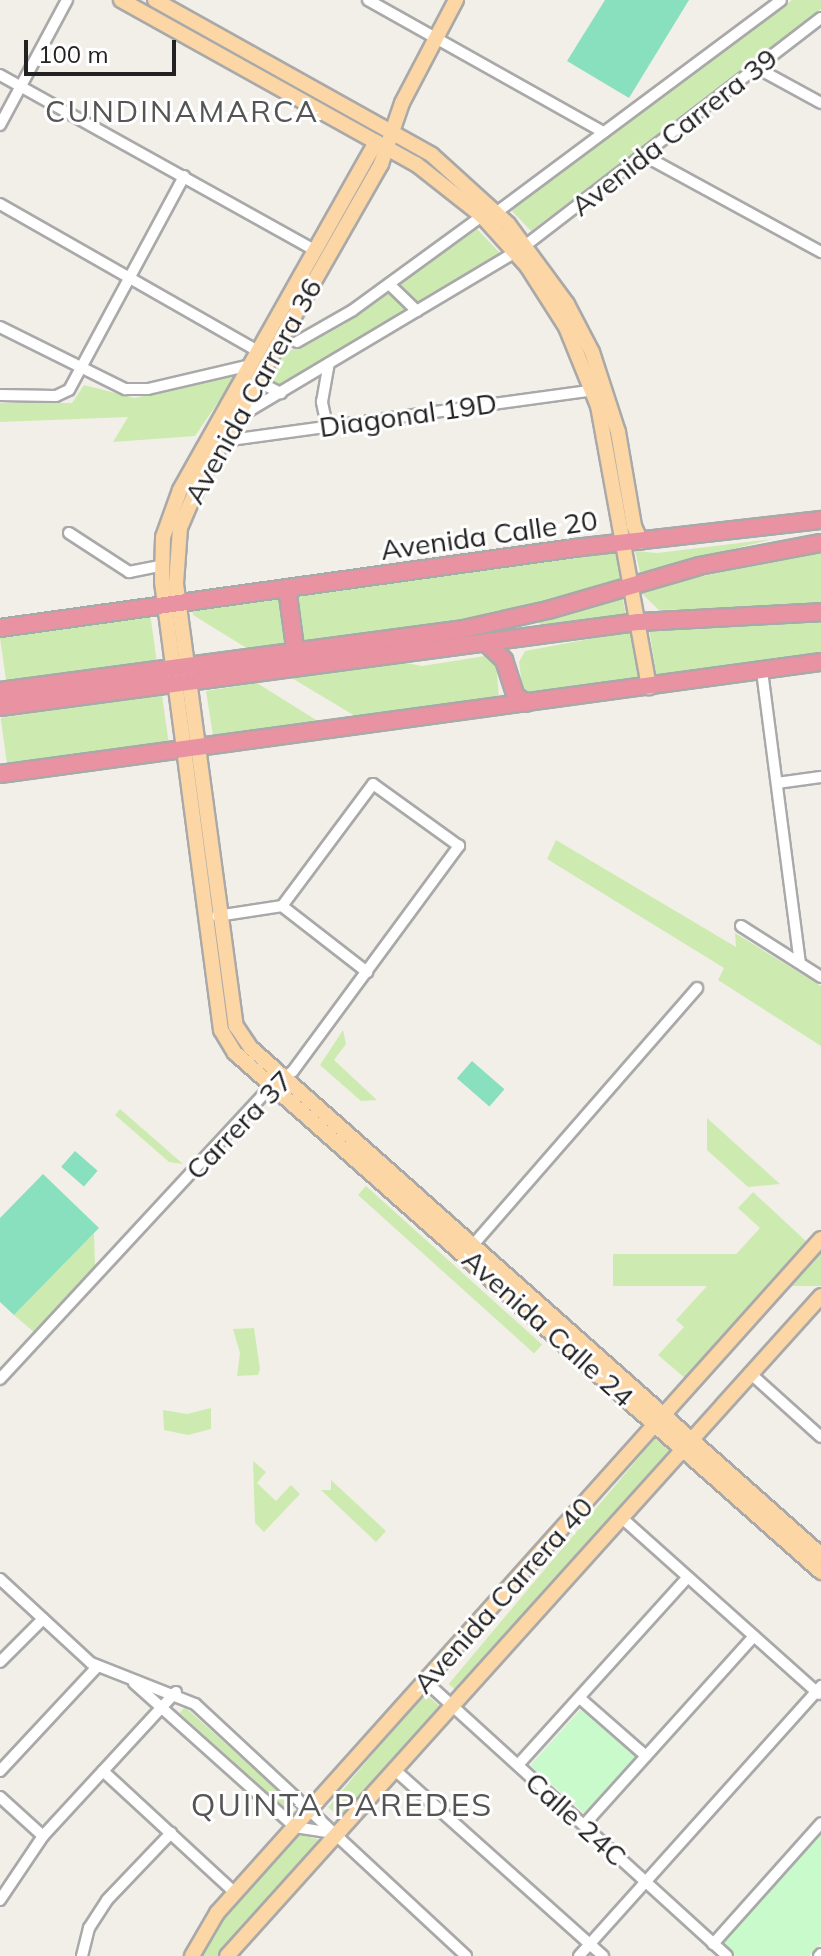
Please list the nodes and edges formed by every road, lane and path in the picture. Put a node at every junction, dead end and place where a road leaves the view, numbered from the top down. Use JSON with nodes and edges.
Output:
{"nodes":[{"id":1,"x":67,"y":0,"type":"edge"},
{"id":2,"x":121,"y":0,"type":"edge"},
{"id":3,"x":155,"y":0,"type":"edge"},
{"id":4,"x":368,"y":0,"type":"edge"},
{"id":5,"x":456,"y":0,"type":"edge"},
{"id":6,"x":781,"y":0,"type":"edge"},
{"id":7,"x":821,"y":18,"type":"edge"},
{"id":8,"x":437,"y":38,"type":"junction"},
{"id":9,"x":757,"y":68,"type":"junction"},
{"id":10,"x":0,"y":75,"type":"edge"},
{"id":11,"x":21,"y":87,"type":"junction"},
{"id":12,"x":821,"y":103,"type":"edge"},
{"id":13,"x":0,"y":125,"type":"edge"},
{"id":14,"x":603,"y":132,"type":"junction"},
{"id":15,"x":392,"y":133,"type":"junction"},
{"id":16,"x":382,"y":146,"type":"junction"},
{"id":17,"x":643,"y":155,"type":"junction"},
{"id":18,"x":184,"y":176,"type":"junction"},
{"id":19,"x":0,"y":204,"type":"edge"},
{"id":20,"x":497,"y":212,"type":"junction"},
{"id":21,"x":482,"y":216,"type":"junction"},
{"id":22,"x":521,"y":249,"type":"junction"},
{"id":23,"x":315,"y":250,"type":"junction"},
{"id":24,"x":821,"y":252,"type":"edge"},
{"id":25,"x":130,"y":277,"type":"junction"},
{"id":26,"x":389,"y":284,"type":"junction"},
{"id":27,"x":417,"y":311,"type":"junction"},
{"id":28,"x":0,"y":327,"type":"edge"},
{"id":29,"x":297,"y":342,"type":"dead end"},
{"id":30,"x":258,"y":351,"type":"junction"},
{"id":31,"x":329,"y":364,"type":"junction"},
{"id":32,"x":83,"y":369,"type":"junction"},
{"id":33,"x":257,"y":373,"type":"junction"},
{"id":34,"x":593,"y":390,"type":"junction"},
{"id":35,"x":281,"y":393,"type":"junction"},
{"id":36,"x":0,"y":395,"type":"edge"},
{"id":37,"x":235,"y":419,"type":"junction"},
{"id":38,"x":327,"y":426,"type":"junction"},
{"id":39,"x":223,"y":441,"type":"junction"},
{"id":40,"x":821,"y":521,"type":"edge"},
{"id":41,"x":69,"y":533,"type":"dead end"},
{"id":42,"x":633,"y":543,"type":"junction"},
{"id":43,"x":821,"y":543,"type":"edge"},
{"id":44,"x":763,"y":552,"type":"junction"},
{"id":45,"x":161,"y":566,"type":"junction"},
{"id":46,"x":632,"y":584,"type":"junction"},
{"id":47,"x":287,"y":588,"type":"junction"},
{"id":48,"x":172,"y":604,"type":"junction"},
{"id":49,"x":821,"y":612,"type":"edge"},
{"id":50,"x":638,"y":622,"type":"junction"},
{"id":51,"x":0,"y":628,"type":"edge"},
{"id":52,"x":486,"y":643,"type":"junction"},
{"id":53,"x":296,"y":655,"type":"junction"},
{"id":54,"x":821,"y":662,"type":"edge"},
{"id":55,"x":762,"y":671,"type":"junction"},
{"id":56,"x":182,"y":676,"type":"junction"},
{"id":57,"x":649,"y":687,"type":"junction"},
{"id":58,"x":0,"y":691,"type":"edge"},
{"id":59,"x":526,"y":703,"type":"junction"},
{"id":60,"x":0,"y":707,"type":"edge"},
{"id":61,"x":192,"y":747,"type":"junction"},
{"id":62,"x":0,"y":774,"type":"edge"},
{"id":63,"x":821,"y":777,"type":"edge"},
{"id":64,"x":777,"y":783,"type":"junction"},
{"id":65,"x":282,"y":906,"type":"junction"},
{"id":66,"x":223,"y":915,"type":"junction"},
{"id":67,"x":207,"y":918,"type":"junction"},
{"id":68,"x":741,"y":926,"type":"dead end"},
{"id":69,"x":800,"y":963,"type":"junction"},
{"id":70,"x":367,"y":972,"type":"junction"},
{"id":71,"x":821,"y":977,"type":"edge"},
{"id":72,"x":697,"y":988,"type":"dead end"},
{"id":73,"x":279,"y":1082,"type":"junction"},
{"id":74,"x":821,"y":1239,"type":"edge"},
{"id":75,"x":473,"y":1245,"type":"junction"},
{"id":76,"x":821,"y":1296,"type":"edge"},
{"id":77,"x":751,"y":1374,"type":"junction"},
{"id":78,"x":0,"y":1379,"type":"edge"},
{"id":79,"x":660,"y":1419,"type":"junction"},
{"id":80,"x":820,"y":1435,"type":"edge"},
{"id":81,"x":688,"y":1444,"type":"junction"},
{"id":82,"x":622,"y":1518,"type":"junction"},
{"id":83,"x":821,"y":1555,"type":"edge"},
{"id":84,"x":821,"y":1572,"type":"edge"},
{"id":85,"x":688,"y":1577,"type":"junction"},
{"id":86,"x":0,"y":1579,"type":"edge"},
{"id":87,"x":43,"y":1619,"type":"junction"},
{"id":88,"x":754,"y":1636,"type":"junction"},
{"id":89,"x":0,"y":1662,"type":"edge"},
{"id":90,"x":97,"y":1667,"type":"junction"},
{"id":91,"x":130,"y":1680,"type":"junction"},
{"id":92,"x":425,"y":1681,"type":"junction"},
{"id":93,"x":819,"y":1691,"type":"edge"},
{"id":94,"x":176,"y":1692,"type":"junction"},
{"id":95,"x":582,"y":1700,"type":"junction"},
{"id":96,"x":454,"y":1706,"type":"junction"},
{"id":97,"x":162,"y":1707,"type":"junction"},
{"id":98,"x":646,"y":1756,"type":"junction"},
{"id":99,"x":518,"y":1765,"type":"junction"},
{"id":100,"x":395,"y":1770,"type":"junction"},
{"id":101,"x":0,"y":1771,"type":"edge"},
{"id":102,"x":103,"y":1771,"type":"junction"},
{"id":103,"x":0,"y":1797,"type":"edge"},
{"id":104,"x":310,"y":1810,"type":"junction"},
{"id":105,"x":821,"y":1823,"type":"edge"},
{"id":106,"x":584,"y":1825,"type":"junction"},
{"id":107,"x":295,"y":1827,"type":"junction"},
{"id":108,"x":171,"y":1833,"type":"junction"},
{"id":109,"x":336,"y":1834,"type":"junction"},
{"id":110,"x":43,"y":1836,"type":"junction"},
{"id":111,"x":645,"y":1882,"type":"junction"},
{"id":112,"x":235,"y":1893,"type":"junction"},
{"id":113,"x":0,"y":1900,"type":"edge"},
{"id":114,"x":590,"y":1944,"type":"junction"},
{"id":115,"x":713,"y":1944,"type":"junction"},
{"id":116,"x":82,"y":1956,"type":"edge"},
{"id":117,"x":192,"y":1956,"type":"edge"},
{"id":118,"x":227,"y":1956,"type":"edge"},
{"id":119,"x":466,"y":1956,"type":"edge"},
{"id":120,"x":579,"y":1956,"type":"edge"},
{"id":121,"x":603,"y":1956,"type":"edge"},
{"id":122,"x":727,"y":1956,"type":"edge"}],
"edges":[{"from":1,"to":11,"type":"street"},
{"from":2,"to":16,"type":"main road"},
{"from":3,"to":15,"type":"main road"},
{"from":4,"to":8,"type":"street"},
{"from":5,"to":8,"type":"main road","name":"Avenida Carrera 36"},
{"from":6,"to":14,"type":"street","name":"Avenida Carrera 39"},
{"from":7,"to":9,"type":"street","name":"Avenida Carrera 39"},
{"from":8,"to":14,"type":"street"},
{"from":8,"to":15,"type":"main road","name":"Avenida Carrera 36"},
{"from":9,"to":12,"type":"street"},
{"from":9,"to":17,"type":"street","name":"Avenida Carrera 39"},
{"from":10,"to":11,"type":"street"},
{"from":11,"to":13,"type":"street"},
{"from":11,"to":18,"type":"street"},
{"from":14,"to":20,"type":"street","name":"Avenida Carrera 39"},
{"from":15,"to":16,"type":"main road","name":"Avenida Carrera 36"},
{"from":15,"to":20,"type":"main road"},
{"from":16,"to":21,"type":"main road"},
{"from":16,"to":23,"type":"main road","name":"Avenida Carrera 36"},
{"from":16,"to":33,"type":"main road","name":"Avenida Carrera 36"},
{"from":17,"to":22,"type":"street","name":"Avenida Carrera 39"},
{"from":17,"to":24,"type":"street"},
{"from":18,"to":23,"type":"street"},
{"from":18,"to":25,"type":"street"},
{"from":19,"to":25,"type":"street"},
{"from":20,"to":22,"type":"main road"},
{"from":21,"to":22,"type":"main road"},
{"from":21,"to":26,"type":"street"},
{"from":22,"to":27,"type":"street","name":"Avenida Carrera 39"},
{"from":22,"to":34,"type":"main road"},
{"from":22,"to":42,"type":"main road"},
{"from":23,"to":30,"type":"main road","name":"Avenida Carrera 36"},
{"from":25,"to":30,"type":"street"},
{"from":25,"to":32,"type":"street"},
{"from":26,"to":27,"type":"street"},
{"from":26,"to":29,"type":"street"},
{"from":27,"to":31,"type":"street","name":"Avenida Carrera 39"},
{"from":28,"to":32,"type":"street"},
{"from":30,"to":33,"type":"main road","name":"Avenida Carrera 36"},
{"from":31,"to":35,"type":"street","name":"Avenida Carrera 39"},
{"from":31,"to":38,"type":"street"},
{"from":32,"to":33,"type":"street"},
{"from":32,"to":36,"type":"street"},
{"from":33,"to":35,"type":"street"},
{"from":33,"to":37,"type":"main road","name":"Avenida Carrera 36"},
{"from":33,"to":45,"type":"main road","name":"Avenida Carrera 36"},
{"from":34,"to":38,"type":"street","name":"Diagonal 19D"},
{"from":34,"to":42,"type":"main road"},
{"from":35,"to":37,"type":"street","name":"Avenida Carrera 39"},
{"from":37,"to":39,"type":"main road","name":"Avenida Carrera 36"},
{"from":38,"to":39,"type":"street","name":"Diagonal 19D"},
{"from":39,"to":48,"type":"main road","name":"Avenida Carrera 36"},
{"from":40,"to":42,"type":"highway","name":"Avenida Calle 20"},
{"from":40,"to":44,"type":"highway"},
{"from":41,"to":45,"type":"street"},
{"from":42,"to":46,"type":"main road"},
{"from":42,"to":47,"type":"highway","name":"Avenida Calle 20"},
{"from":43,"to":44,"type":"highway"},
{"from":44,"to":46,"type":"highway"},
{"from":45,"to":48,"type":"main road","name":"Avenida Carrera 36"},
{"from":46,"to":50,"type":"main road"},
{"from":46,"to":53,"type":"highway"},
{"from":47,"to":48,"type":"highway","name":"Avenida Calle 20"},
{"from":47,"to":53,"type":"highway"},
{"from":48,"to":51,"type":"highway","name":"Avenida Calle 20"},
{"from":48,"to":56,"type":"main road","name":"Avenida Carrera 36"},
{"from":49,"to":50,"type":"highway"},
{"from":50,"to":52,"type":"highway"},
{"from":50,"to":57,"type":"main road"},
{"from":52,"to":56,"type":"highway"},
{"from":52,"to":59,"type":"highway"},
{"from":53,"to":56,"type":"highway"},
{"from":54,"to":55,"type":"highway"},
{"from":55,"to":57,"type":"highway"},
{"from":55,"to":64,"type":"street"},
{"from":56,"to":58,"type":"highway"},
{"from":56,"to":60,"type":"highway"},
{"from":56,"to":61,"type":"main road","name":"Avenida Carrera 36"},
{"from":57,"to":59,"type":"highway"},
{"from":59,"to":61,"type":"highway"},
{"from":61,"to":62,"type":"highway"},
{"from":61,"to":66,"type":"main road","name":"Avenida Carrera 36"},
{"from":61,"to":67,"type":"main road","name":"Avenida Carrera 36"},
{"from":63,"to":64,"type":"street"},
{"from":64,"to":69,"type":"street"},
{"from":65,"to":66,"type":"street"},
{"from":65,"to":70,"type":"street"},
{"from":65,"to":70,"type":"street","name":"Carrera 37"},
{"from":66,"to":67,"type":"street"},
{"from":66,"to":73,"type":"main road","name":"Avenida Carrera 36"},
{"from":67,"to":73,"type":"main road","name":"Avenida Carrera 36"},
{"from":68,"to":69,"type":"street"},
{"from":69,"to":71,"type":"street"},
{"from":70,"to":73,"type":"street","name":"Carrera 37"},
{"from":72,"to":75,"type":"street"},
{"from":73,"to":75,"type":"main road","name":"Avenida Calle 24"},
{"from":73,"to":78,"type":"street","name":"Carrera 37"},
{"from":73,"to":79,"type":"main road","name":"Avenida Calle 24"},
{"from":74,"to":79,"type":"main road","name":"Avenida Carrera 40"},
{"from":75,"to":79,"type":"main road","name":"Avenida Calle 24"},
{"from":76,"to":77,"type":"main road","name":"Avenida Carrera 40"},
{"from":77,"to":80,"type":"street"},
{"from":77,"to":81,"type":"main road","name":"Avenida Carrera 40"},
{"from":79,"to":81,"type":"main road","name":"Avenida Calle 24"},
{"from":79,"to":92,"type":"main road","name":"Avenida Carrera 40"},
{"from":81,"to":82,"type":"main road","name":"Avenida Carrera 40"},
{"from":81,"to":83,"type":"main road","name":"Avenida Calle 24"},
{"from":81,"to":84,"type":"main road","name":"Avenida Calle 24"},
{"from":82,"to":85,"type":"street"},
{"from":82,"to":96,"type":"main road","name":"Avenida Carrera 40"},
{"from":85,"to":88,"type":"street"},
{"from":85,"to":95,"type":"street"},
{"from":86,"to":87,"type":"street"},
{"from":87,"to":89,"type":"street"},
{"from":87,"to":90,"type":"street"},
{"from":88,"to":93,"type":"street"},
{"from":88,"to":98,"type":"street"},
{"from":90,"to":91,"type":"street"},
{"from":90,"to":101,"type":"street"},
{"from":91,"to":94,"type":"street"},
{"from":91,"to":97,"type":"street"},
{"from":92,"to":96,"type":"street","name":"Calle 24C"},
{"from":92,"to":104,"type":"main road","name":"Avenida Carrera 40"},
{"from":93,"to":111,"type":"street"},
{"from":94,"to":97,"type":"street"},
{"from":94,"to":104,"type":"street"},
{"from":95,"to":98,"type":"street"},
{"from":95,"to":99,"type":"street"},
{"from":96,"to":99,"type":"street","name":"Calle 24C"},
{"from":96,"to":100,"type":"main road","name":"Avenida Carrera 40"},
{"from":97,"to":102,"type":"street"},
{"from":97,"to":107,"type":"street"},
{"from":98,"to":106,"type":"street"},
{"from":99,"to":106,"type":"street","name":"Calle 24C"},
{"from":100,"to":109,"type":"main road","name":"Avenida Carrera 40"},
{"from":100,"to":114,"type":"street"},
{"from":102,"to":108,"type":"street"},
{"from":102,"to":110,"type":"street"},
{"from":103,"to":110,"type":"street"},
{"from":104,"to":107,"type":"main road","name":"Avenida Carrera 40"},
{"from":104,"to":109,"type":"street"},
{"from":105,"to":115,"type":"street"},
{"from":106,"to":111,"type":"street","name":"Calle 24C"},
{"from":107,"to":109,"type":"street"},
{"from":107,"to":112,"type":"main road","name":"Avenida Carrera 40"},
{"from":108,"to":112,"type":"street"},
{"from":108,"to":116,"type":"street"},
{"from":109,"to":118,"type":"main road","name":"Avenida Carrera 40"},
{"from":109,"to":119,"type":"street"},
{"from":110,"to":113,"type":"street"},
{"from":111,"to":114,"type":"street"},
{"from":111,"to":115,"type":"street","name":"Calle 24C"},
{"from":112,"to":117,"type":"main road","name":"Avenida Carrera 40"},
{"from":114,"to":120,"type":"street"},
{"from":114,"to":121,"type":"street"},
{"from":115,"to":122,"type":"street","name":"Calle 24C"}]}
